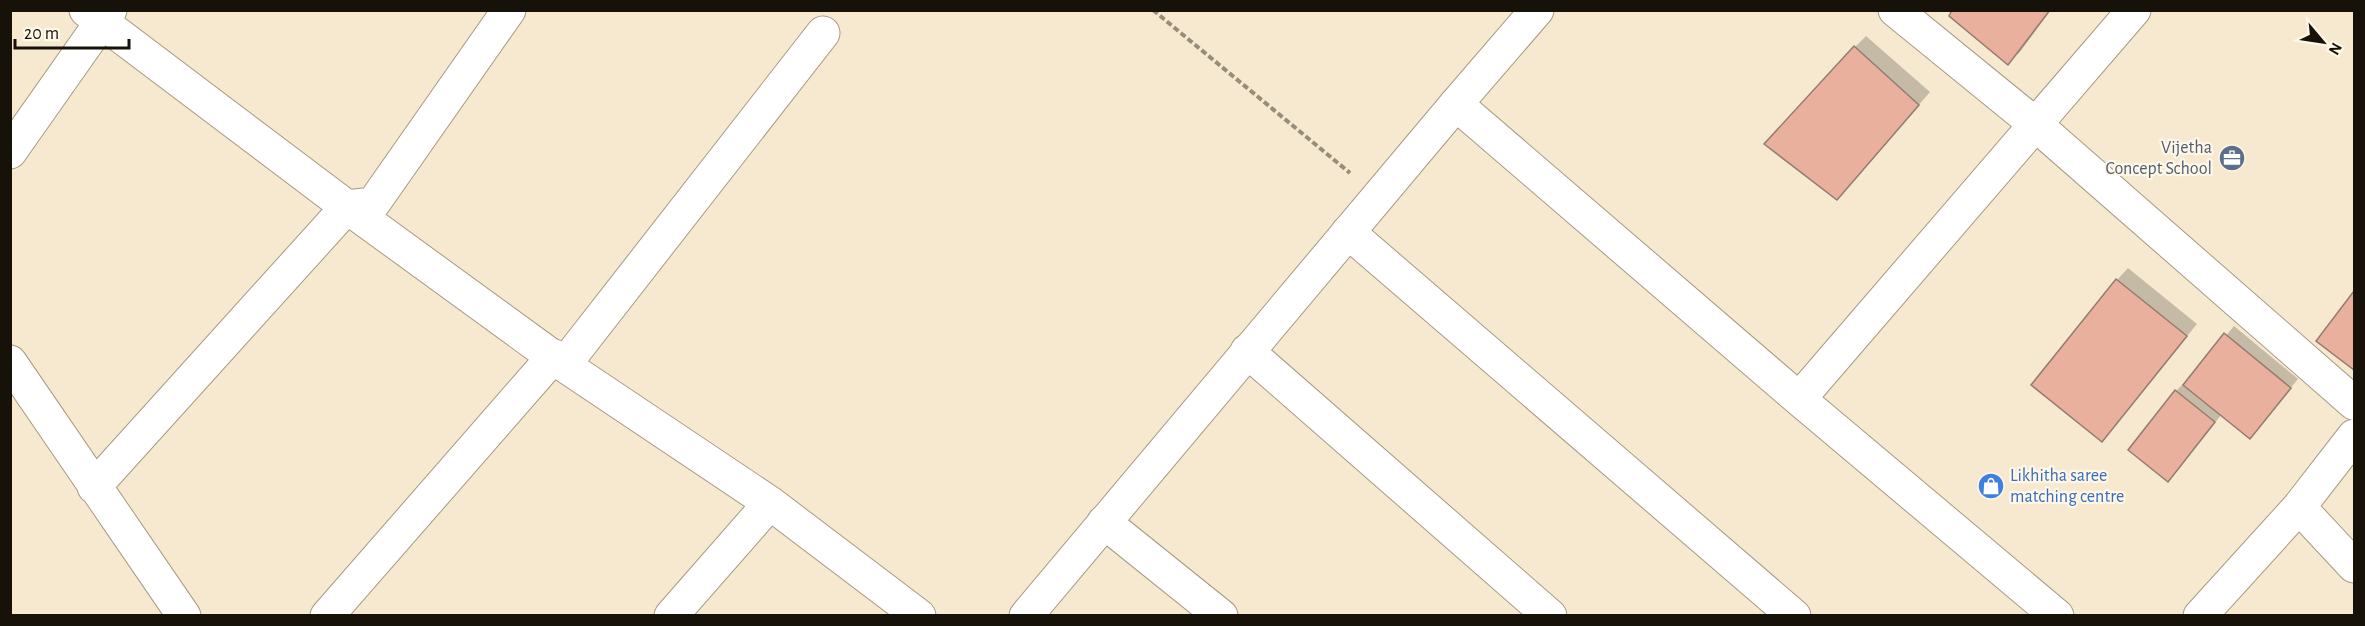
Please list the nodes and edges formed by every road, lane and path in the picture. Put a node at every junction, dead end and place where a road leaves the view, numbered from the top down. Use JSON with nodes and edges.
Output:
{"nodes":[{"id":1,"x":509,"y":10,"type":"edge"},
{"id":2,"x":1153,"y":10,"type":"edge"},
{"id":3,"x":1538,"y":10,"type":"edge"},
{"id":4,"x":1895,"y":10,"type":"edge"},
{"id":5,"x":2134,"y":10,"type":"edge"},
{"id":6,"x":100,"y":14,"type":"edge"},
{"id":7,"x":823,"y":33,"type":"dead end"},
{"id":8,"x":1456,"y":104,"type":"junction"},
{"id":9,"x":2035,"y":124,"type":"junction"},
{"id":10,"x":10,"y":152,"type":"edge"},
{"id":11,"x":1378,"y":196,"type":"junction"},
{"id":12,"x":347,"y":207,"type":"junction"},
{"id":13,"x":1348,"y":232,"type":"junction"},
{"id":14,"x":1247,"y":351,"type":"junction"},
{"id":15,"x":559,"y":361,"type":"junction"},
{"id":16,"x":10,"y":362,"type":"edge"},
{"id":17,"x":1799,"y":399,"type":"junction"},
{"id":18,"x":2355,"y":403,"type":"edge"},
{"id":19,"x":2355,"y":436,"type":"edge"},
{"id":20,"x":94,"y":487,"type":"junction"},
{"id":21,"x":770,"y":503,"type":"junction"},
{"id":22,"x":2299,"y":507,"type":"junction"},
{"id":23,"x":1104,"y":522,"type":"junction"},
{"id":24,"x":2355,"y":566,"type":"edge"},
{"id":25,"x":184,"y":615,"type":"edge"},
{"id":26,"x":327,"y":615,"type":"edge"},
{"id":27,"x":672,"y":615,"type":"edge"},
{"id":28,"x":919,"y":615,"type":"edge"},
{"id":29,"x":1026,"y":615,"type":"edge"},
{"id":30,"x":1221,"y":615,"type":"edge"},
{"id":31,"x":1550,"y":615,"type":"edge"},
{"id":32,"x":1794,"y":615,"type":"edge"},
{"id":33,"x":2056,"y":615,"type":"edge"},
{"id":34,"x":2200,"y":615,"type":"edge"}],
"edges":[{"from":1,"to":12,"type":"street"},
{"from":2,"to":11,"type":"path"},
{"from":3,"to":8,"type":"street"},
{"from":4,"to":9,"type":"street"},
{"from":5,"to":9,"type":"street"},
{"from":6,"to":10,"type":"street"},
{"from":6,"to":12,"type":"street"},
{"from":7,"to":15,"type":"street"},
{"from":8,"to":11,"type":"street"},
{"from":8,"to":17,"type":"street"},
{"from":9,"to":17,"type":"street"},
{"from":9,"to":18,"type":"street"},
{"from":11,"to":13,"type":"street"},
{"from":12,"to":15,"type":"street"},
{"from":12,"to":20,"type":"street"},
{"from":13,"to":14,"type":"street"},
{"from":13,"to":32,"type":"street"},
{"from":14,"to":23,"type":"street"},
{"from":14,"to":31,"type":"street"},
{"from":15,"to":21,"type":"street"},
{"from":15,"to":26,"type":"street"},
{"from":16,"to":20,"type":"street"},
{"from":17,"to":33,"type":"street"},
{"from":19,"to":22,"type":"street"},
{"from":20,"to":25,"type":"street"},
{"from":21,"to":27,"type":"street"},
{"from":21,"to":28,"type":"street"},
{"from":22,"to":24,"type":"street"},
{"from":22,"to":34,"type":"street"},
{"from":23,"to":29,"type":"street"},
{"from":23,"to":30,"type":"street"}]}
